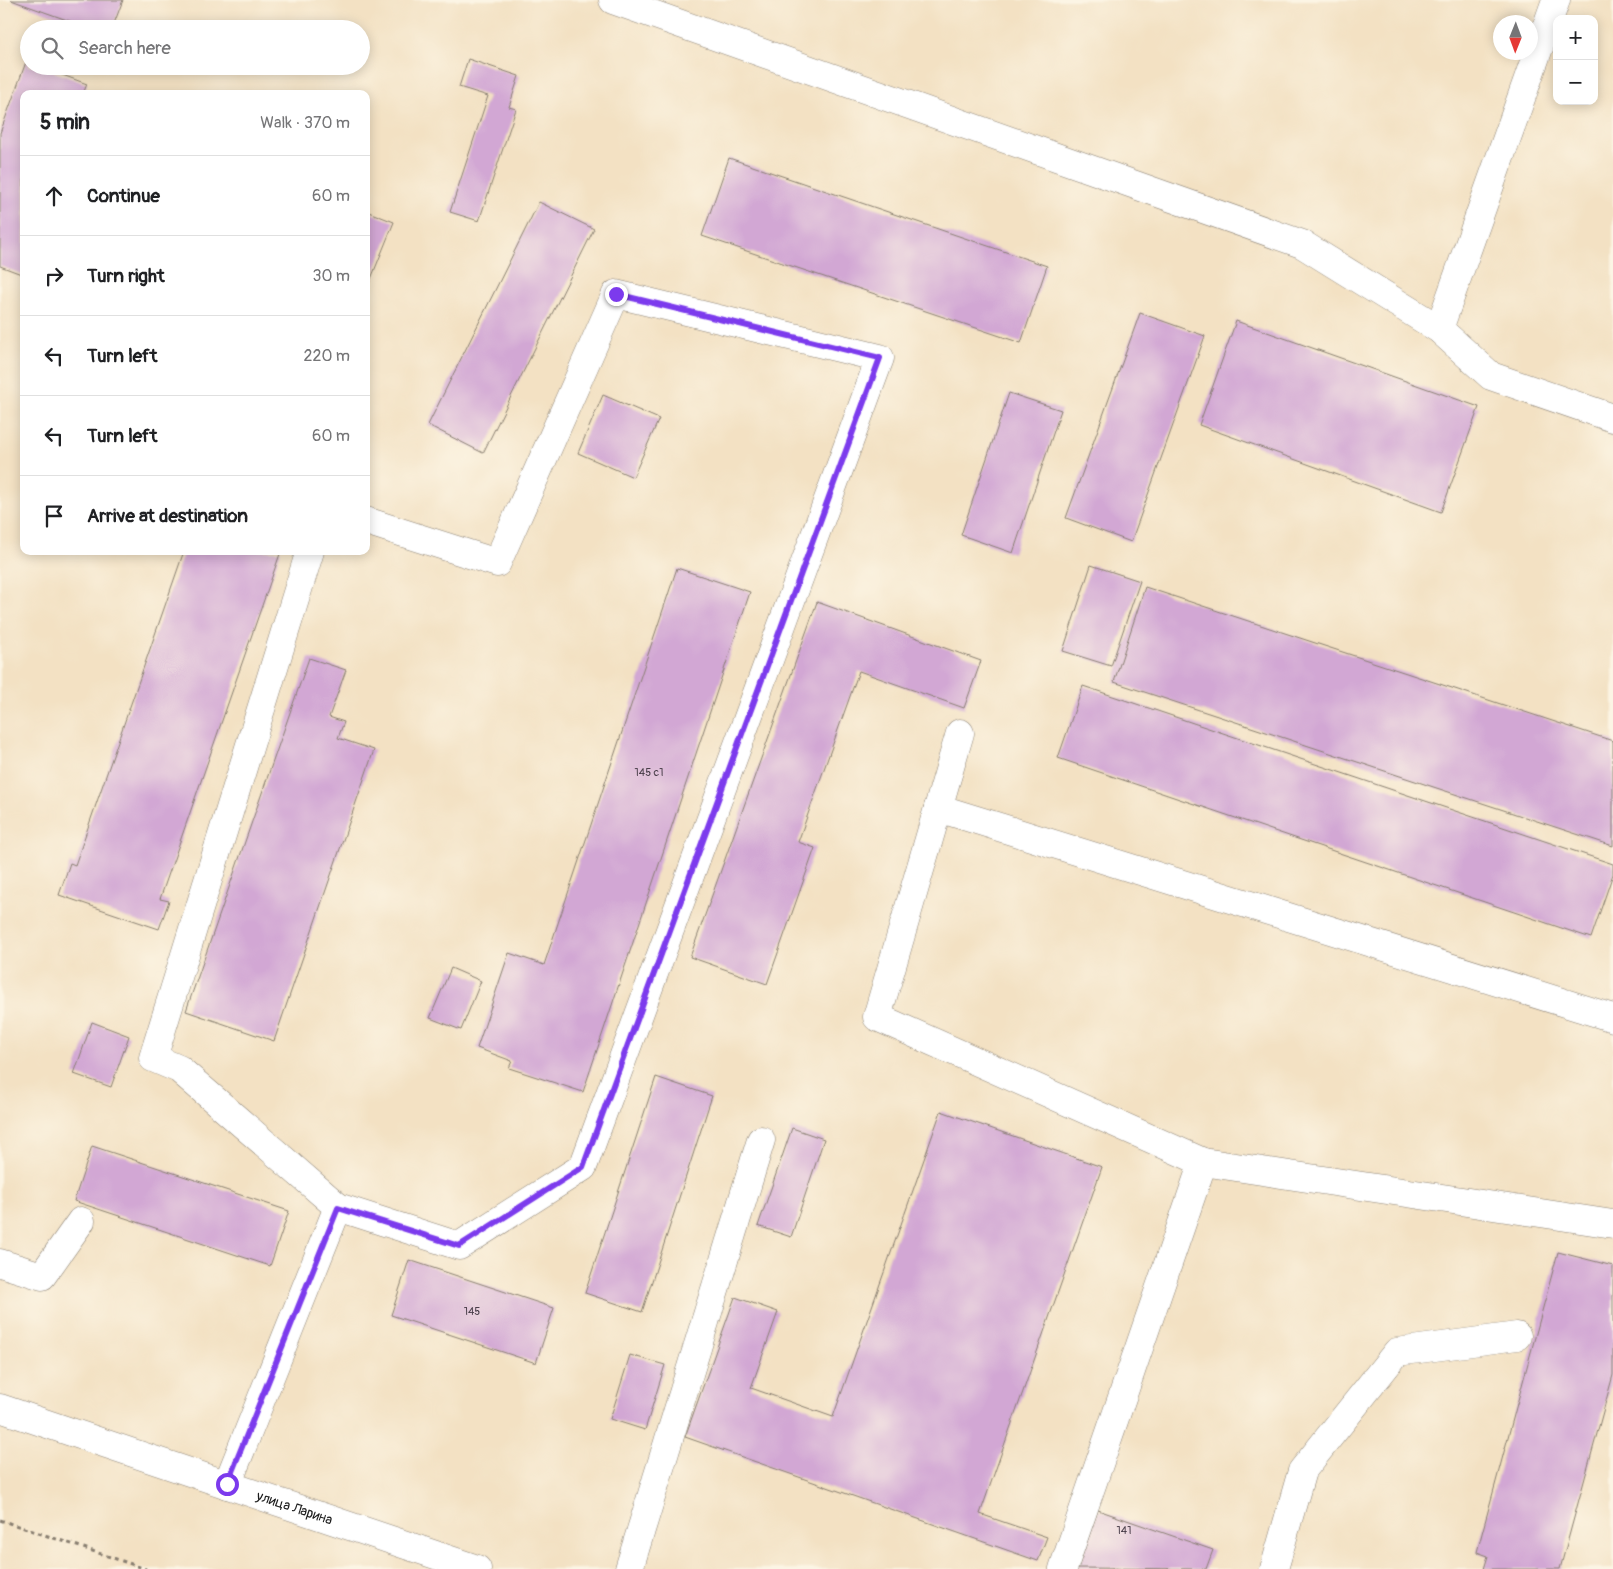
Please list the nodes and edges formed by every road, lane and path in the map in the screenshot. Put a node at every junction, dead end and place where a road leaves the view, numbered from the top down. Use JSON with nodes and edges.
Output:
{"nodes":[{"id":1,"x":613,"y":0,"type":"edge"},
{"id":2,"x":1556,"y":0,"type":"edge"},
{"id":3,"x":1439,"y":329,"type":"junction"},
{"id":4,"x":1613,"y":418,"type":"edge"},
{"id":5,"x":370,"y":522,"type":"edge"},
{"id":6,"x":309,"y":555,"type":"edge"},
{"id":7,"x":960,"y":732,"type":"dead end"},
{"id":8,"x":938,"y":808,"type":"junction"},
{"id":9,"x":1613,"y":1018,"type":"edge"},
{"id":10,"x":761,"y":1140,"type":"dead end"},
{"id":11,"x":1203,"y":1162,"type":"junction"},
{"id":12,"x":338,"y":1208,"type":"junction"},
{"id":13,"x":81,"y":1221,"type":"dead end"},
{"id":14,"x":1613,"y":1224,"type":"edge"},
{"id":15,"x":0,"y":1263,"type":"edge"},
{"id":16,"x":1517,"y":1336,"type":"dead end"},
{"id":17,"x":0,"y":1408,"type":"edge"},
{"id":18,"x":227,"y":1484,"type":"junction"},
{"id":19,"x":0,"y":1520,"type":"edge"},
{"id":20,"x":146,"y":1569,"type":"edge"},
{"id":21,"x":477,"y":1569,"type":"edge"},
{"id":22,"x":629,"y":1569,"type":"edge"},
{"id":23,"x":1063,"y":1569,"type":"edge"},
{"id":24,"x":1274,"y":1569,"type":"edge"}],
"edges":[{"from":1,"to":3,"type":"street"},
{"from":2,"to":3,"type":"street"},
{"from":3,"to":4,"type":"street"},
{"from":5,"to":12,"type":"street"},
{"from":6,"to":12,"type":"street"},
{"from":7,"to":8,"type":"street"},
{"from":8,"to":9,"type":"street"},
{"from":8,"to":11,"type":"street"},
{"from":10,"to":22,"type":"street"},
{"from":11,"to":14,"type":"street"},
{"from":11,"to":23,"type":"street"},
{"from":12,"to":18,"type":"street"},
{"from":13,"to":15,"type":"street"},
{"from":16,"to":24,"type":"street"},
{"from":17,"to":18,"type":"street","name":"улица Ларина"},
{"from":18,"to":21,"type":"street","name":"улица Ларина"},
{"from":19,"to":20,"type":"path"}]}
